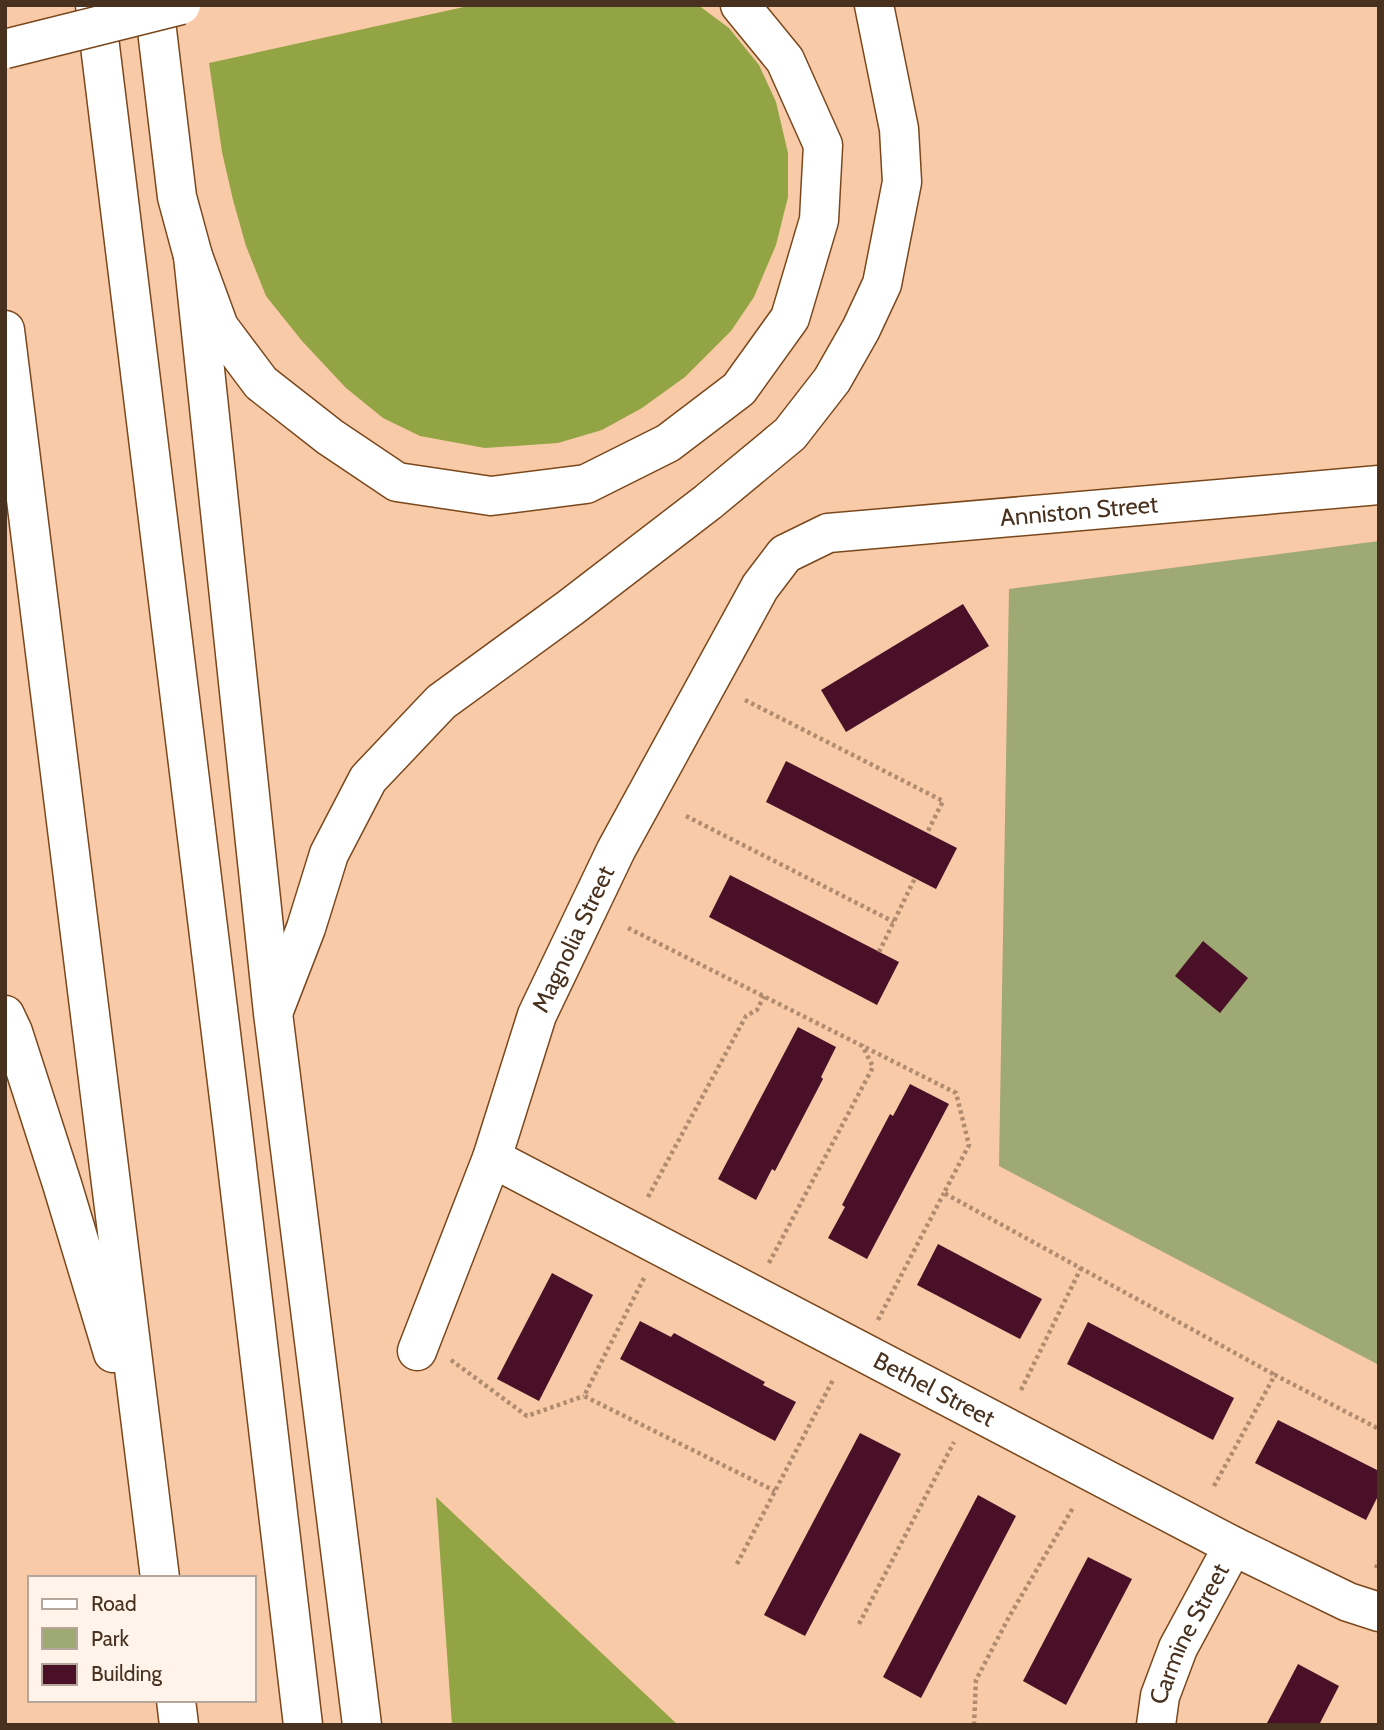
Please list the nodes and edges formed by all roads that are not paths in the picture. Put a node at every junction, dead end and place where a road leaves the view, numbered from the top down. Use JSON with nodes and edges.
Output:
{"nodes":[{"id":1,"x":95,"y":5,"type":"edge"},
{"id":2,"x":154,"y":5,"type":"edge"},
{"id":3,"x":181,"y":5,"type":"edge"},
{"id":4,"x":740,"y":5,"type":"edge"},
{"id":5,"x":874,"y":5,"type":"edge"},
{"id":6,"x":5,"y":49,"type":"edge"},
{"id":7,"x":193,"y":256,"type":"junction"},
{"id":8,"x":5,"y":330,"type":"edge"},
{"id":9,"x":1379,"y":485,"type":"edge"},
{"id":10,"x":785,"y":554,"type":"joint"},
{"id":11,"x":273,"y":1013,"type":"junction"},
{"id":12,"x":5,"y":1015,"type":"edge"},
{"id":13,"x":492,"y":1158,"type":"junction"},
{"id":14,"x":434,"y":1355,"type":"road end"},
{"id":15,"x":144,"y":1456,"type":"junction"},
{"id":16,"x":1233,"y":1546,"type":"junction"},
{"id":17,"x":160,"y":1576,"type":"edge"},
{"id":18,"x":1379,"y":1612,"type":"edge"},
{"id":19,"x":176,"y":1702,"type":"edge"},
{"id":20,"x":179,"y":1725,"type":"edge"},
{"id":21,"x":303,"y":1725,"type":"edge"},
{"id":22,"x":362,"y":1725,"type":"edge"},
{"id":23,"x":1156,"y":1725,"type":"edge"}],
"edges":[{"from":1,"to":21,"type":"main road"},
{"from":2,"to":7,"type":"main road"},
{"from":3,"to":6,"type":"main road","bridge":true},
{"from":4,"to":7,"type":"main road"},
{"from":5,"to":11,"type":"main road"},
{"from":7,"to":11,"type":"main road"},
{"from":8,"to":15,"type":"main road"},
{"from":9,"to":10,"type":"main road","name":"Anniston Street"},
{"from":10,"to":13,"type":"main road","name":"Magnolia Street"},
{"from":11,"to":22,"type":"main road"},
{"from":12,"to":15,"type":"main road"},
{"from":13,"to":14,"type":"main road","name":"Magnolia Street"},
{"from":13,"to":16,"type":"main road","name":"Bethel Street"},
{"from":15,"to":17,"type":"main road"},
{"from":16,"to":18,"type":"main road","name":"Bethel Street"},
{"from":16,"to":23,"type":"main road","name":"Carmine Street"},
{"from":19,"to":20,"type":"main road"}]}
